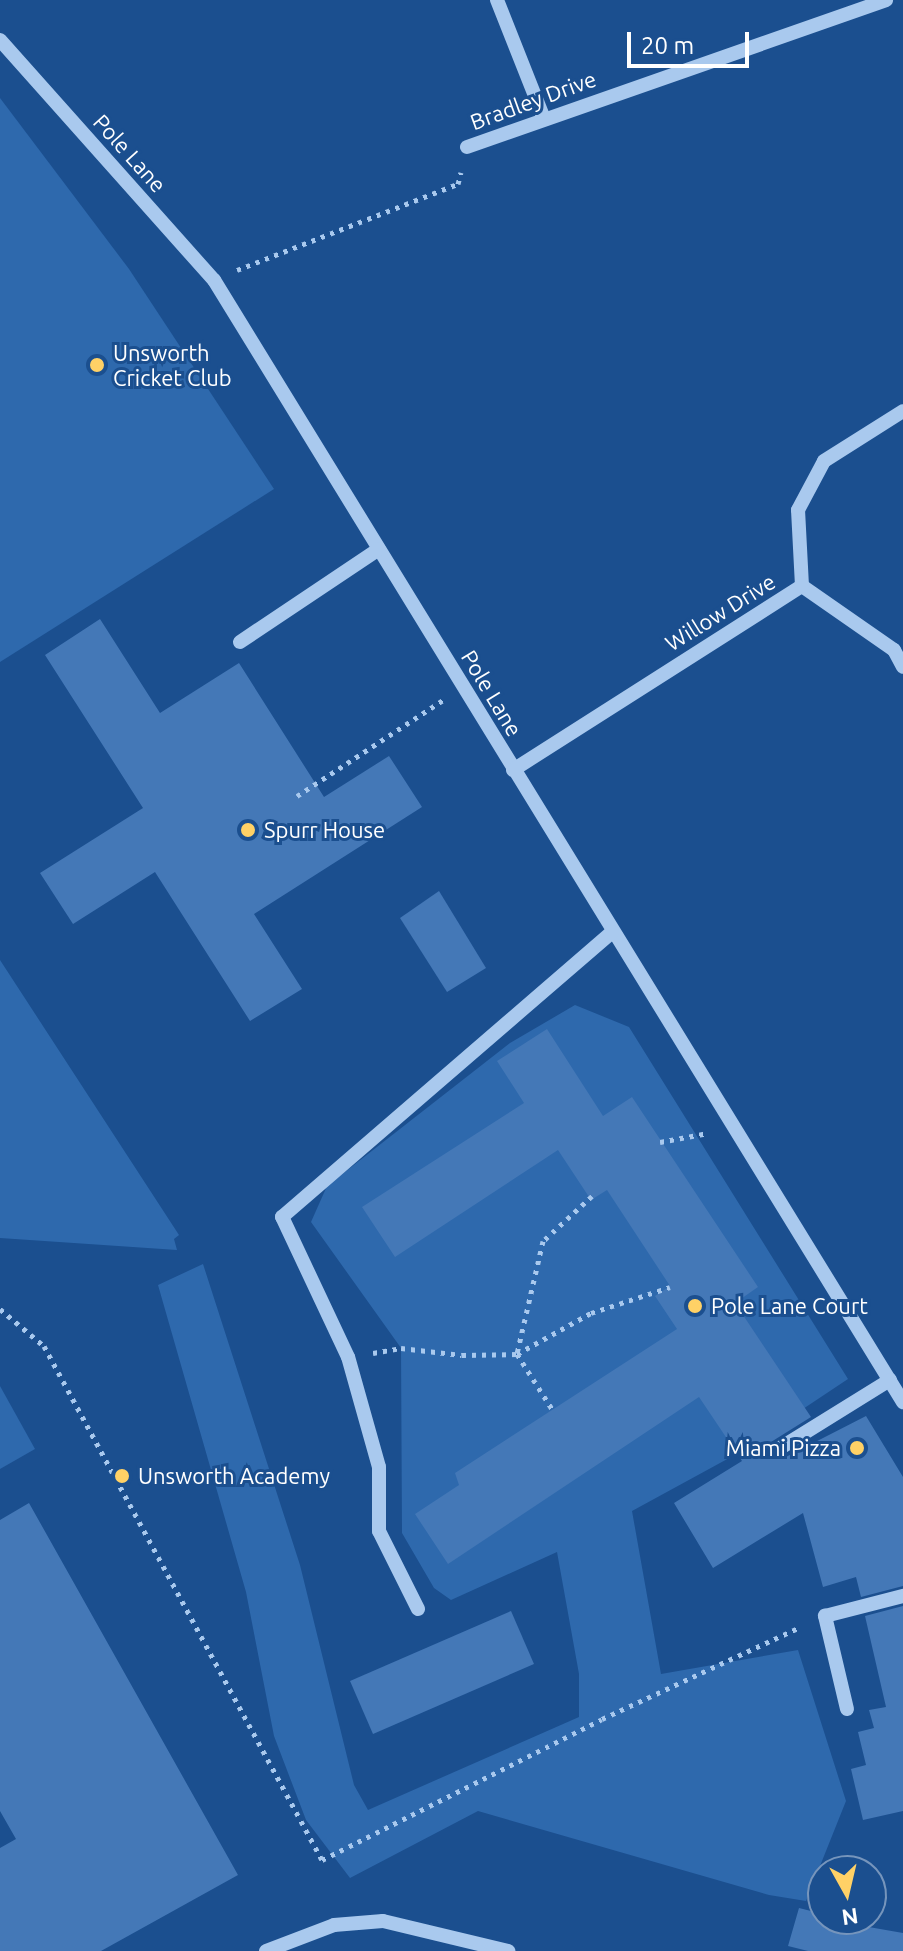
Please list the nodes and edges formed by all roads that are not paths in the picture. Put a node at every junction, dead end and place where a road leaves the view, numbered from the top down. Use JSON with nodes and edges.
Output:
{"nodes":[{"id":1,"x":497,"y":0,"type":"edge"},
{"id":2,"x":886,"y":0,"type":"edge"},
{"id":3,"x":0,"y":40,"type":"edge"},
{"id":4,"x":544,"y":119,"type":"junction"},
{"id":5,"x":467,"y":147,"type":"road end"},
{"id":6,"x":903,"y":411,"type":"edge"},
{"id":7,"x":379,"y":549,"type":"junction"},
{"id":8,"x":802,"y":586,"type":"junction"},
{"id":9,"x":240,"y":642,"type":"dead end"},
{"id":10,"x":903,"y":667,"type":"edge"},
{"id":11,"x":513,"y":770,"type":"junction"},
{"id":12,"x":612,"y":932,"type":"junction"},
{"id":13,"x":890,"y":1380,"type":"junction"},
{"id":14,"x":903,"y":1402,"type":"edge"},
{"id":15,"x":777,"y":1450,"type":"dead end"},
{"id":16,"x":903,"y":1596,"type":"edge"},
{"id":17,"x":418,"y":1609,"type":"dead end"},
{"id":18,"x":847,"y":1709,"type":"dead end"},
{"id":19,"x":266,"y":1951,"type":"edge"},
{"id":20,"x":508,"y":1951,"type":"edge"}],
"edges":[{"from":1,"to":4,"type":"street"},
{"from":2,"to":4,"type":"street","name":"Bradley Drive"},
{"from":3,"to":7,"type":"street","name":"Pole Lane"},
{"from":4,"to":5,"type":"street","name":"Bradley Drive"},
{"from":6,"to":8,"type":"street","name":"Willow Drive"},
{"from":7,"to":9,"type":"street"},
{"from":7,"to":11,"type":"street","name":"Pole Lane"},
{"from":8,"to":10,"type":"street"},
{"from":8,"to":11,"type":"street","name":"Willow Drive"},
{"from":11,"to":12,"type":"street","name":"Pole Lane"},
{"from":12,"to":13,"type":"street","name":"Pole Lane"},
{"from":12,"to":17,"type":"street"},
{"from":13,"to":14,"type":"street","name":"Pole Lane"},
{"from":13,"to":15,"type":"street"},
{"from":16,"to":18,"type":"street"},
{"from":19,"to":20,"type":"street"}]}
